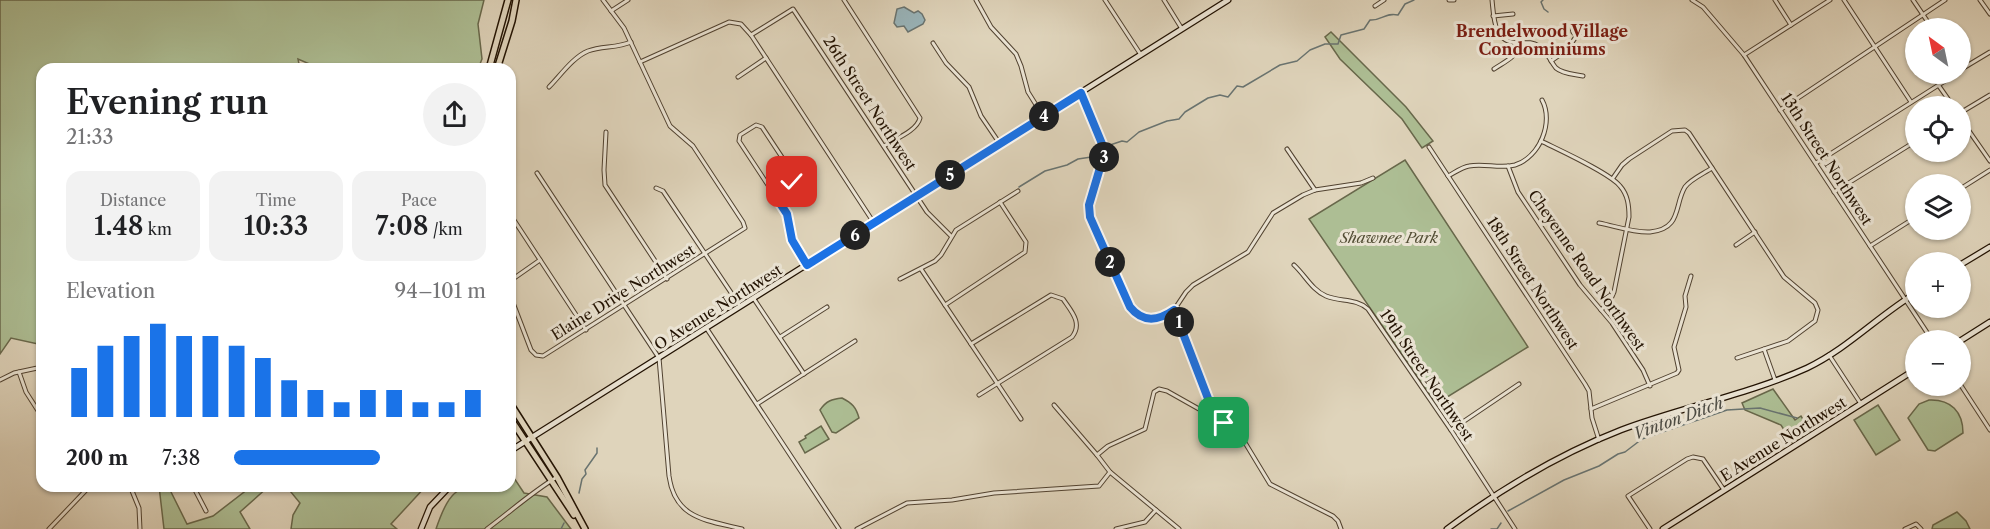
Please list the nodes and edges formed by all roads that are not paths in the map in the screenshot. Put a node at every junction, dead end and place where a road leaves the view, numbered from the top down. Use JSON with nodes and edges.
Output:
{"nodes":[{"id":1,"x":508,"y":0,"type":"edge"},
{"id":2,"x":516,"y":0,"type":"edge"},
{"id":3,"x":603,"y":0,"type":"edge"},
{"id":4,"x":628,"y":0,"type":"edge"},
{"id":5,"x":844,"y":0,"type":"edge"},
{"id":6,"x":976,"y":0,"type":"edge"},
{"id":7,"x":1105,"y":0,"type":"edge"},
{"id":8,"x":1164,"y":0,"type":"edge"},
{"id":9,"x":1228,"y":0,"type":"edge"},
{"id":10,"x":1384,"y":0,"type":"edge"},
{"id":11,"x":1449,"y":0,"type":"edge"},
{"id":12,"x":1454,"y":0,"type":"edge"},
{"id":13,"x":1492,"y":0,"type":"edge"},
{"id":14,"x":1692,"y":0,"type":"edge"},
{"id":15,"x":1775,"y":0,"type":"edge"},
{"id":16,"x":1830,"y":0,"type":"edge"},
{"id":17,"x":1844,"y":0,"type":"edge"},
{"id":18,"x":1913,"y":0,"type":"edge"},
{"id":19,"x":1945,"y":0,"type":"edge"},
{"id":20,"x":1980,"y":0,"type":"edge"},
{"id":21,"x":1375,"y":6,"type":"dead end"},
{"id":22,"x":611,"y":11,"type":"junction"},
{"id":23,"x":1514,"y":14,"type":"dead end"},
{"id":24,"x":1990,"y":14,"type":"edge"},
{"id":25,"x":1923,"y":15,"type":"junction"},
{"id":26,"x":1493,"y":16,"type":"junction"},
{"id":27,"x":1925,"y":18,"type":"edge"},
{"id":28,"x":1791,"y":25,"type":"junction"},
{"id":29,"x":1182,"y":29,"type":"junction"},
{"id":30,"x":751,"y":35,"type":"junction"},
{"id":31,"x":1577,"y":35,"type":"dead end"},
{"id":32,"x":631,"y":42,"type":"junction"},
{"id":33,"x":933,"y":43,"type":"dead end"},
{"id":34,"x":1519,"y":43,"type":"junction"},
{"id":35,"x":1875,"y":47,"type":"junction"},
{"id":36,"x":1990,"y":52,"type":"edge"},
{"id":37,"x":1141,"y":55,"type":"junction"},
{"id":38,"x":1744,"y":55,"type":"junction"},
{"id":39,"x":766,"y":58,"type":"junction"},
{"id":40,"x":1551,"y":61,"type":"junction"},
{"id":41,"x":640,"y":62,"type":"junction"},
{"id":42,"x":491,"y":63,"type":"edge"},
{"id":43,"x":499,"y":63,"type":"edge"},
{"id":44,"x":1971,"y":63,"type":"edge"},
{"id":45,"x":1494,"y":69,"type":"dead end"},
{"id":46,"x":1583,"y":76,"type":"dead end"},
{"id":47,"x":738,"y":77,"type":"dead end"},
{"id":48,"x":1938,"y":85,"type":"joint"},
{"id":49,"x":549,"y":87,"type":"dead end"},
{"id":50,"x":1081,"y":93,"type":"junction"},
{"id":51,"x":1990,"y":95,"type":"edge"},
{"id":52,"x":1907,"y":96,"type":"edge"},
{"id":53,"x":1921,"y":96,"type":"edge"},
{"id":54,"x":1946,"y":96,"type":"edge"},
{"id":55,"x":1542,"y":100,"type":"dead end"},
{"id":56,"x":1905,"y":106,"type":"edge"},
{"id":57,"x":1971,"y":106,"type":"edge"},
{"id":58,"x":1780,"y":110,"type":"junction"},
{"id":59,"x":1043,"y":116,"type":"junction"},
{"id":60,"x":606,"y":132,"type":"dead end"},
{"id":61,"x":1971,"y":134,"type":"edge"},
{"id":62,"x":1541,"y":141,"type":"junction"},
{"id":63,"x":1000,"y":144,"type":"junction"},
{"id":64,"x":884,"y":146,"type":"junction"},
{"id":65,"x":1429,"y":147,"type":"dead end"},
{"id":66,"x":1905,"y":148,"type":"edge"},
{"id":67,"x":1287,"y":149,"type":"dead end"},
{"id":68,"x":1990,"y":162,"type":"edge"},
{"id":69,"x":1816,"y":164,"type":"junction"},
{"id":70,"x":1508,"y":166,"type":"junction"},
{"id":71,"x":1712,"y":168,"type":"junction"},
{"id":72,"x":1990,"y":170,"type":"edge"},
{"id":73,"x":537,"y":173,"type":"dead end"},
{"id":74,"x":1448,"y":176,"type":"junction"},
{"id":75,"x":1373,"y":178,"type":"dead end"},
{"id":76,"x":1613,"y":178,"type":"junction"},
{"id":77,"x":1971,"y":182,"type":"edge"},
{"id":78,"x":657,"y":188,"type":"dead end"},
{"id":79,"x":1315,"y":190,"type":"junction"},
{"id":80,"x":1018,"y":191,"type":"dead end"},
{"id":81,"x":1834,"y":192,"type":"junction"},
{"id":82,"x":774,"y":194,"type":"junction"},
{"id":83,"x":916,"y":196,"type":"junction"},
{"id":84,"x":1000,"y":202,"type":"junction"},
{"id":85,"x":516,"y":223,"type":"edge"},
{"id":86,"x":874,"y":223,"type":"junction"},
{"id":87,"x":1599,"y":223,"type":"dead end"},
{"id":88,"x":1905,"y":225,"type":"edge"},
{"id":89,"x":1627,"y":228,"type":"junction"},
{"id":90,"x":1755,"y":232,"type":"junction"},
{"id":91,"x":951,"y":236,"type":"junction"},
{"id":92,"x":1736,"y":244,"type":"dead end"},
{"id":93,"x":1870,"y":246,"type":"junction"},
{"id":94,"x":1990,"y":247,"type":"edge"},
{"id":95,"x":705,"y":254,"type":"junction"},
{"id":96,"x":1971,"y":258,"type":"edge"},
{"id":97,"x":540,"y":260,"type":"junction"},
{"id":98,"x":807,"y":265,"type":"junction"},
{"id":99,"x":1294,"y":266,"type":"dead end"},
{"id":100,"x":921,"y":269,"type":"junction"},
{"id":101,"x":1691,"y":276,"type":"dead end"},
{"id":102,"x":516,"y":277,"type":"edge"},
{"id":103,"x":666,"y":279,"type":"junction"},
{"id":104,"x":900,"y":279,"type":"dead end"},
{"id":105,"x":754,"y":299,"type":"junction"},
{"id":106,"x":1905,"y":299,"type":"joint"},
{"id":107,"x":945,"y":305,"type":"junction"},
{"id":108,"x":624,"y":306,"type":"junction"},
{"id":109,"x":741,"y":307,"type":"junction"},
{"id":110,"x":827,"y":307,"type":"dead end"},
{"id":111,"x":1174,"y":310,"type":"junction"},
{"id":112,"x":1601,"y":310,"type":"junction"},
{"id":113,"x":516,"y":311,"type":"edge"},
{"id":114,"x":1990,"y":322,"type":"edge"},
{"id":115,"x":707,"y":329,"type":"junction"},
{"id":116,"x":586,"y":330,"type":"junction"},
{"id":117,"x":1971,"y":334,"type":"edge"},
{"id":118,"x":780,"y":337,"type":"junction"},
{"id":119,"x":855,"y":341,"type":"dead end"},
{"id":120,"x":971,"y":344,"type":"junction"},
{"id":121,"x":1764,"y":350,"type":"junction"},
{"id":122,"x":1829,"y":355,"type":"junction"},
{"id":123,"x":659,"y":358,"type":"junction"},
{"id":124,"x":1737,"y":358,"type":"dead end"},
{"id":125,"x":36,"y":368,"type":"edge"},
{"id":126,"x":19,"y":372,"type":"junction"},
{"id":127,"x":804,"y":374,"type":"junction"},
{"id":128,"x":1905,"y":376,"type":"edge"},
{"id":129,"x":0,"y":380,"type":"edge"},
{"id":130,"x":1775,"y":380,"type":"junction"},
{"id":131,"x":997,"y":384,"type":"junction"},
{"id":132,"x":1519,"y":384,"type":"dead end"},
{"id":133,"x":1650,"y":386,"type":"junction"},
{"id":134,"x":979,"y":395,"type":"dead end"},
{"id":135,"x":1968,"y":396,"type":"edge"},
{"id":136,"x":1209,"y":401,"type":"junction"},
{"id":137,"x":757,"y":404,"type":"junction"},
{"id":138,"x":1861,"y":404,"type":"junction"},
{"id":139,"x":1054,"y":405,"type":"dead end"},
{"id":140,"x":36,"y":408,"type":"edge"},
{"id":141,"x":1591,"y":409,"type":"junction"},
{"id":142,"x":1201,"y":411,"type":"junction"},
{"id":143,"x":516,"y":415,"type":"edge"},
{"id":144,"x":1020,"y":419,"type":"dead end"},
{"id":145,"x":1224,"y":423,"type":"junction"},
{"id":146,"x":516,"y":425,"type":"edge"},
{"id":147,"x":1451,"y":430,"type":"junction"},
{"id":148,"x":1990,"y":430,"type":"edge"},
{"id":149,"x":528,"y":440,"type":"junction"},
{"id":150,"x":1599,"y":440,"type":"junction"},
{"id":151,"x":516,"y":447,"type":"edge"},
{"id":152,"x":1097,"y":455,"type":"junction"},
{"id":153,"x":1110,"y":472,"type":"junction"},
{"id":154,"x":556,"y":477,"type":"junction"},
{"id":155,"x":550,"y":481,"type":"junction"},
{"id":156,"x":1724,"y":490,"type":"junction"},
{"id":157,"x":82,"y":492,"type":"edge"},
{"id":158,"x":132,"y":492,"type":"edge"},
{"id":159,"x":196,"y":492,"type":"edge"},
{"id":160,"x":444,"y":492,"type":"edge"},
{"id":161,"x":1493,"y":496,"type":"junction"},
{"id":162,"x":1156,"y":510,"type":"junction"},
{"id":163,"x":206,"y":511,"type":"dead end"},
{"id":164,"x":1920,"y":528,"type":"edge"},
{"id":165,"x":49,"y":529,"type":"edge"},
{"id":166,"x":140,"y":529,"type":"edge"},
{"id":167,"x":421,"y":529,"type":"edge"},
{"id":168,"x":488,"y":529,"type":"edge"},
{"id":169,"x":584,"y":529,"type":"edge"},
{"id":170,"x":742,"y":529,"type":"edge"},
{"id":171,"x":839,"y":529,"type":"edge"},
{"id":172,"x":857,"y":529,"type":"edge"},
{"id":173,"x":1116,"y":529,"type":"edge"},
{"id":174,"x":1179,"y":529,"type":"edge"},
{"id":175,"x":1341,"y":529,"type":"edge"},
{"id":176,"x":1447,"y":529,"type":"edge"},
{"id":177,"x":1515,"y":529,"type":"edge"},
{"id":178,"x":1650,"y":529,"type":"edge"},
{"id":179,"x":1663,"y":529,"type":"edge"},
{"id":180,"x":1905,"y":529,"type":"edge"}],
"edges":[{"from":1,"to":42,"type":"main road"},
{"from":2,"to":43,"type":"main road"},
{"from":3,"to":22,"type":"street"},
{"from":4,"to":22,"type":"street"},
{"from":5,"to":64,"type":"street"},
{"from":6,"to":59,"type":"street"},
{"from":7,"to":37,"type":"street"},
{"from":8,"to":29,"type":"street"},
{"from":9,"to":29,"type":"street","name":"O Avenue Northwest"},
{"from":10,"to":21,"type":"street"},
{"from":11,"to":12,"type":"street"},
{"from":13,"to":26,"type":"street"},
{"from":14,"to":38,"type":"street","name":"13th Street Northwest"},
{"from":15,"to":28,"type":"street"},
{"from":16,"to":28,"type":"street"},
{"from":17,"to":35,"type":"street"},
{"from":18,"to":25,"type":"street"},
{"from":19,"to":25,"type":"street"},
{"from":20,"to":24,"type":"street"},
{"from":22,"to":32,"type":"street"},
{"from":23,"to":26,"type":"street"},
{"from":25,"to":27,"type":"street"},
{"from":25,"to":35,"type":"street"},
{"from":26,"to":34,"type":"street"},
{"from":28,"to":38,"type":"street"},
{"from":29,"to":37,"type":"street","name":"O Avenue Northwest"},
{"from":30,"to":39,"type":"street"},
{"from":30,"to":41,"type":"street"},
{"from":30,"to":64,"type":"street","name":"26th Street Northwest"},
{"from":31,"to":40,"type":"street"},
{"from":32,"to":41,"type":"street"},
{"from":32,"to":49,"type":"street"},
{"from":33,"to":63,"type":"street"},
{"from":34,"to":40,"type":"street"},
{"from":34,"to":45,"type":"street"},
{"from":35,"to":52,"type":"street"},
{"from":35,"to":58,"type":"street"},
{"from":36,"to":44,"type":"street"},
{"from":37,"to":50,"type":"street","name":"O Avenue Northwest"},
{"from":38,"to":58,"type":"street","name":"13th Street Northwest"},
{"from":39,"to":47,"type":"street"},
{"from":39,"to":86,"type":"street"},
{"from":40,"to":46,"type":"street"},
{"from":41,"to":95,"type":"street","name":"Elaine Drive Northwest"},
{"from":48,"to":53,"type":"street"},
{"from":48,"to":54,"type":"street"},
{"from":50,"to":59,"type":"street","name":"O Avenue Northwest"},
{"from":50,"to":111,"type":"street"},
{"from":51,"to":57,"type":"street"},
{"from":55,"to":62,"type":"street"},
{"from":56,"to":69,"type":"street"},
{"from":58,"to":69,"type":"street","name":"13th Street Northwest"},
{"from":59,"to":63,"type":"street","name":"O Avenue Northwest"},
{"from":60,"to":103,"type":"street"},
{"from":61,"to":68,"type":"street"},
{"from":62,"to":70,"type":"street"},
{"from":62,"to":76,"type":"street"},
{"from":63,"to":83,"type":"street","name":"O Avenue Northwest"},
{"from":64,"to":83,"type":"street","name":"26th Street Northwest"},
{"from":65,"to":74,"type":"street","name":"18th Street Northwest"},
{"from":66,"to":81,"type":"street"},
{"from":67,"to":79,"type":"street"},
{"from":69,"to":81,"type":"street","name":"13th Street Northwest"},
{"from":70,"to":74,"type":"street"},
{"from":70,"to":112,"type":"street","name":"Cheyenne Road Northwest"},
{"from":71,"to":76,"type":"street"},
{"from":71,"to":89,"type":"street"},
{"from":71,"to":90,"type":"street"},
{"from":72,"to":77,"type":"street"},
{"from":73,"to":108,"type":"street"},
{"from":74,"to":141,"type":"street","name":"18th Street Northwest"},
{"from":75,"to":79,"type":"street"},
{"from":76,"to":89,"type":"street"},
{"from":78,"to":95,"type":"street"},
{"from":79,"to":111,"type":"street"},
{"from":80,"to":84,"type":"street"},
{"from":81,"to":93,"type":"street","name":"13th Street Northwest"},
{"from":82,"to":82,"type":"street"},
{"from":82,"to":98,"type":"street"},
{"from":83,"to":86,"type":"street","name":"O Avenue Northwest"},
{"from":83,"to":91,"type":"street","name":"26th Street Northwest"},
{"from":84,"to":91,"type":"street"},
{"from":84,"to":107,"type":"street"},
{"from":85,"to":97,"type":"street"},
{"from":86,"to":98,"type":"street","name":"O Avenue Northwest"},
{"from":87,"to":89,"type":"street"},
{"from":88,"to":93,"type":"street"},
{"from":89,"to":112,"type":"street"},
{"from":90,"to":92,"type":"street"},
{"from":90,"to":121,"type":"street"},
{"from":91,"to":100,"type":"street"},
{"from":93,"to":106,"type":"street","name":"13th Street Northwest"},
{"from":94,"to":96,"type":"street"},
{"from":95,"to":103,"type":"street","name":"Elaine Drive Northwest"},
{"from":95,"to":109,"type":"street"},
{"from":97,"to":102,"type":"street"},
{"from":97,"to":116,"type":"street"},
{"from":98,"to":105,"type":"street","name":"O Avenue Northwest"},
{"from":99,"to":147,"type":"street","name":"19th Street Northwest"},
{"from":100,"to":104,"type":"street"},
{"from":100,"to":107,"type":"street"},
{"from":101,"to":133,"type":"street"},
{"from":103,"to":108,"type":"street","name":"Elaine Drive Northwest"},
{"from":105,"to":109,"type":"street","name":"O Avenue Northwest"},
{"from":105,"to":118,"type":"street"},
{"from":106,"to":122,"type":"street"},
{"from":107,"to":120,"type":"street"},
{"from":108,"to":116,"type":"street","name":"Elaine Drive Northwest"},
{"from":108,"to":123,"type":"street"},
{"from":109,"to":115,"type":"street","name":"O Avenue Northwest"},
{"from":110,"to":118,"type":"street"},
{"from":111,"to":136,"type":"street"},
{"from":112,"to":133,"type":"street","name":"Cheyenne Road Northwest"},
{"from":113,"to":116,"type":"street","name":"Elaine Drive Northwest"},
{"from":114,"to":117,"type":"street"},
{"from":115,"to":123,"type":"street","name":"O Avenue Northwest"},
{"from":115,"to":137,"type":"street"},
{"from":118,"to":127,"type":"street"},
{"from":119,"to":127,"type":"street"},
{"from":120,"to":131,"type":"street"},
{"from":120,"to":131,"type":"street"},
{"from":121,"to":124,"type":"street"},
{"from":121,"to":130,"type":"street"},
{"from":122,"to":130,"type":"street"},
{"from":122,"to":138,"type":"street"},
{"from":123,"to":149,"type":"street","name":"O Avenue Northwest"},
{"from":123,"to":170,"type":"street"},
{"from":125,"to":126,"type":"street"},
{"from":126,"to":129,"type":"street"},
{"from":126,"to":140,"type":"street"},
{"from":127,"to":137,"type":"street"},
{"from":128,"to":138,"type":"street","name":"E Avenue Northwest"},
{"from":130,"to":150,"type":"street"},
{"from":131,"to":134,"type":"street"},
{"from":131,"to":144,"type":"street"},
{"from":132,"to":147,"type":"street"},
{"from":133,"to":141,"type":"street"},
{"from":135,"to":148,"type":"street"},
{"from":136,"to":142,"type":"street"},
{"from":136,"to":145,"type":"street"},
{"from":137,"to":171,"type":"street"},
{"from":138,"to":156,"type":"street","name":"E Avenue Northwest"},
{"from":139,"to":152,"type":"street"},
{"from":141,"to":150,"type":"street","name":"18th Street Northwest"},
{"from":142,"to":145,"type":"street"},
{"from":142,"to":152,"type":"street"},
{"from":143,"to":149,"type":"main road"},
{"from":145,"to":175,"type":"street"},
{"from":146,"to":149,"type":"main road"},
{"from":147,"to":161,"type":"street","name":"19th Street Northwest"},
{"from":149,"to":151,"type":"street","name":"O Avenue Northwest"},
{"from":149,"to":154,"type":"main road"},
{"from":149,"to":155,"type":"main road"},
{"from":150,"to":161,"type":"street"},
{"from":152,"to":153,"type":"street"},
{"from":153,"to":162,"type":"street"},
{"from":153,"to":172,"type":"street"},
{"from":154,"to":155,"type":"street"},
{"from":154,"to":169,"type":"main road"},
{"from":155,"to":168,"type":"street"},
{"from":155,"to":169,"type":"main road"},
{"from":156,"to":178,"type":"street"},
{"from":156,"to":179,"type":"street","name":"E Avenue Northwest"},
{"from":157,"to":165,"type":"street"},
{"from":158,"to":166,"type":"street"},
{"from":159,"to":163,"type":"street"},
{"from":160,"to":167,"type":"street"},
{"from":161,"to":176,"type":"street"},
{"from":161,"to":177,"type":"street","name":"19th Street Northwest"},
{"from":162,"to":173,"type":"street"},
{"from":162,"to":174,"type":"street"},
{"from":164,"to":180,"type":"street"}]}
